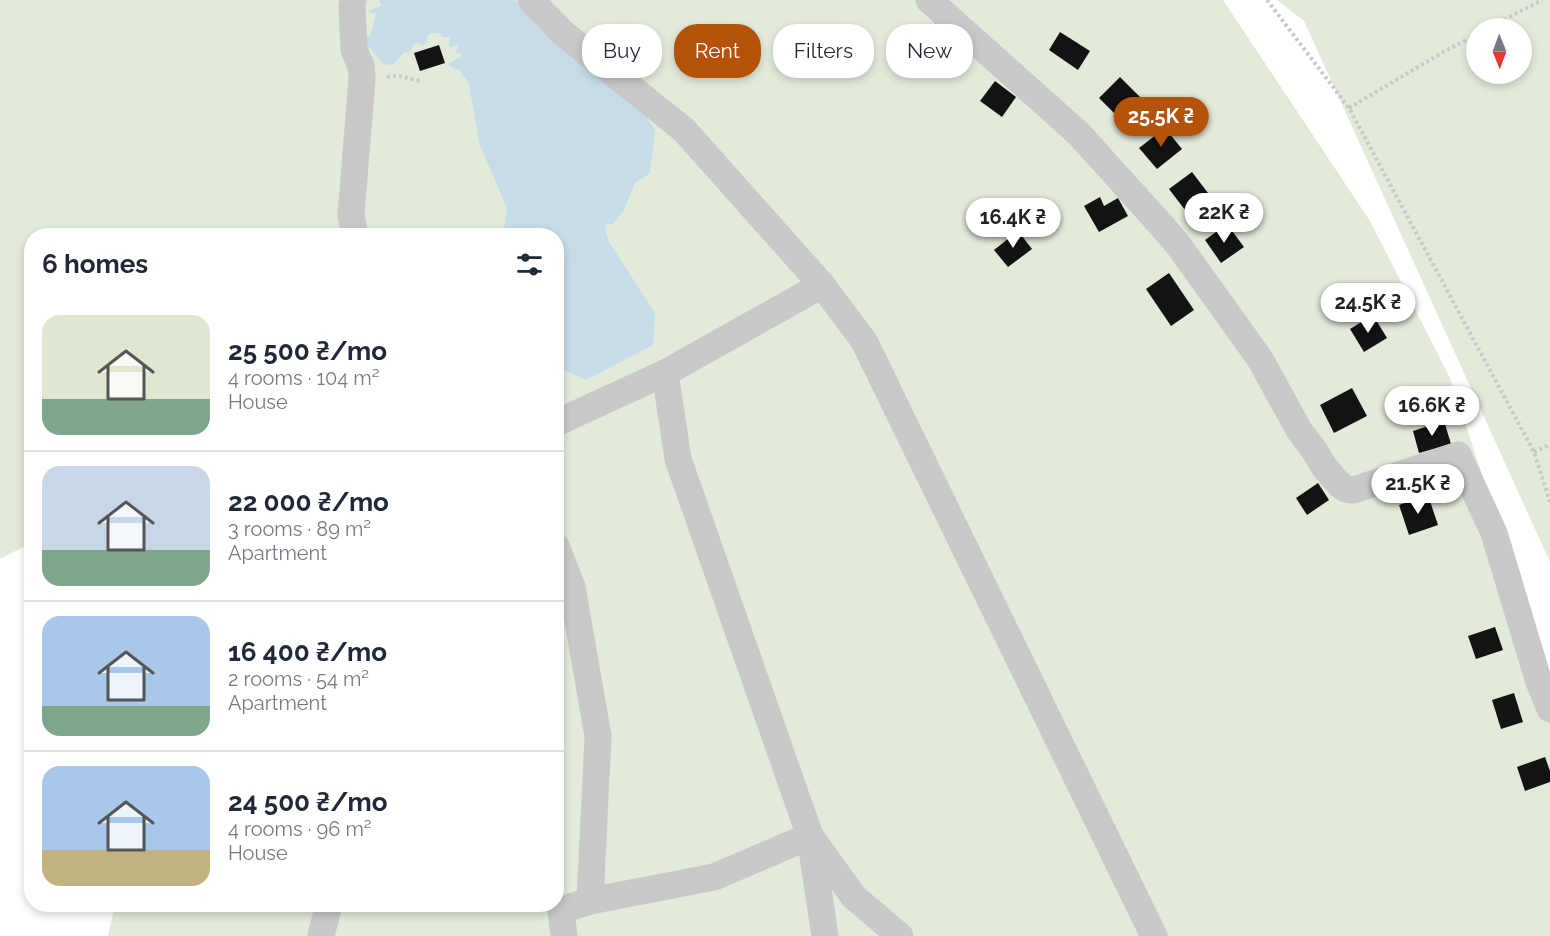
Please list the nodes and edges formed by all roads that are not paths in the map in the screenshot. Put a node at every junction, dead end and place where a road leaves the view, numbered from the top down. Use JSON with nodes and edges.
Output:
{"nodes":[{"id":1,"x":353,"y":0,"type":"edge"},
{"id":2,"x":531,"y":0,"type":"edge"},
{"id":3,"x":929,"y":0,"type":"edge"},
{"id":4,"x":353,"y":228,"type":"edge"},
{"id":5,"x":822,"y":285,"type":"junction"},
{"id":6,"x":665,"y":373,"type":"junction"},
{"id":7,"x":564,"y":419,"type":"edge"},
{"id":8,"x":564,"y":566,"type":"edge"},
{"id":9,"x":1550,"y":709,"type":"edge"},
{"id":10,"x":810,"y":836,"type":"junction"},
{"id":11,"x":590,"y":901,"type":"junction"},
{"id":12,"x":564,"y":909,"type":"edge"},
{"id":13,"x":326,"y":912,"type":"edge"},
{"id":14,"x":561,"y":912,"type":"edge"},
{"id":15,"x":321,"y":936,"type":"edge"},
{"id":16,"x":564,"y":936,"type":"edge"},
{"id":17,"x":825,"y":936,"type":"edge"},
{"id":18,"x":900,"y":936,"type":"edge"},
{"id":19,"x":1154,"y":936,"type":"edge"}],
"edges":[{"from":1,"to":4,"type":"street"},
{"from":2,"to":5,"type":"street"},
{"from":3,"to":9,"type":"street"},
{"from":5,"to":6,"type":"street"},
{"from":5,"to":19,"type":"street"},
{"from":6,"to":7,"type":"street"},
{"from":6,"to":10,"type":"street"},
{"from":8,"to":11,"type":"street"},
{"from":10,"to":11,"type":"street"},
{"from":10,"to":17,"type":"street"},
{"from":10,"to":18,"type":"street"},
{"from":11,"to":12,"type":"street"},
{"from":13,"to":15,"type":"street"},
{"from":14,"to":16,"type":"street"}]}
